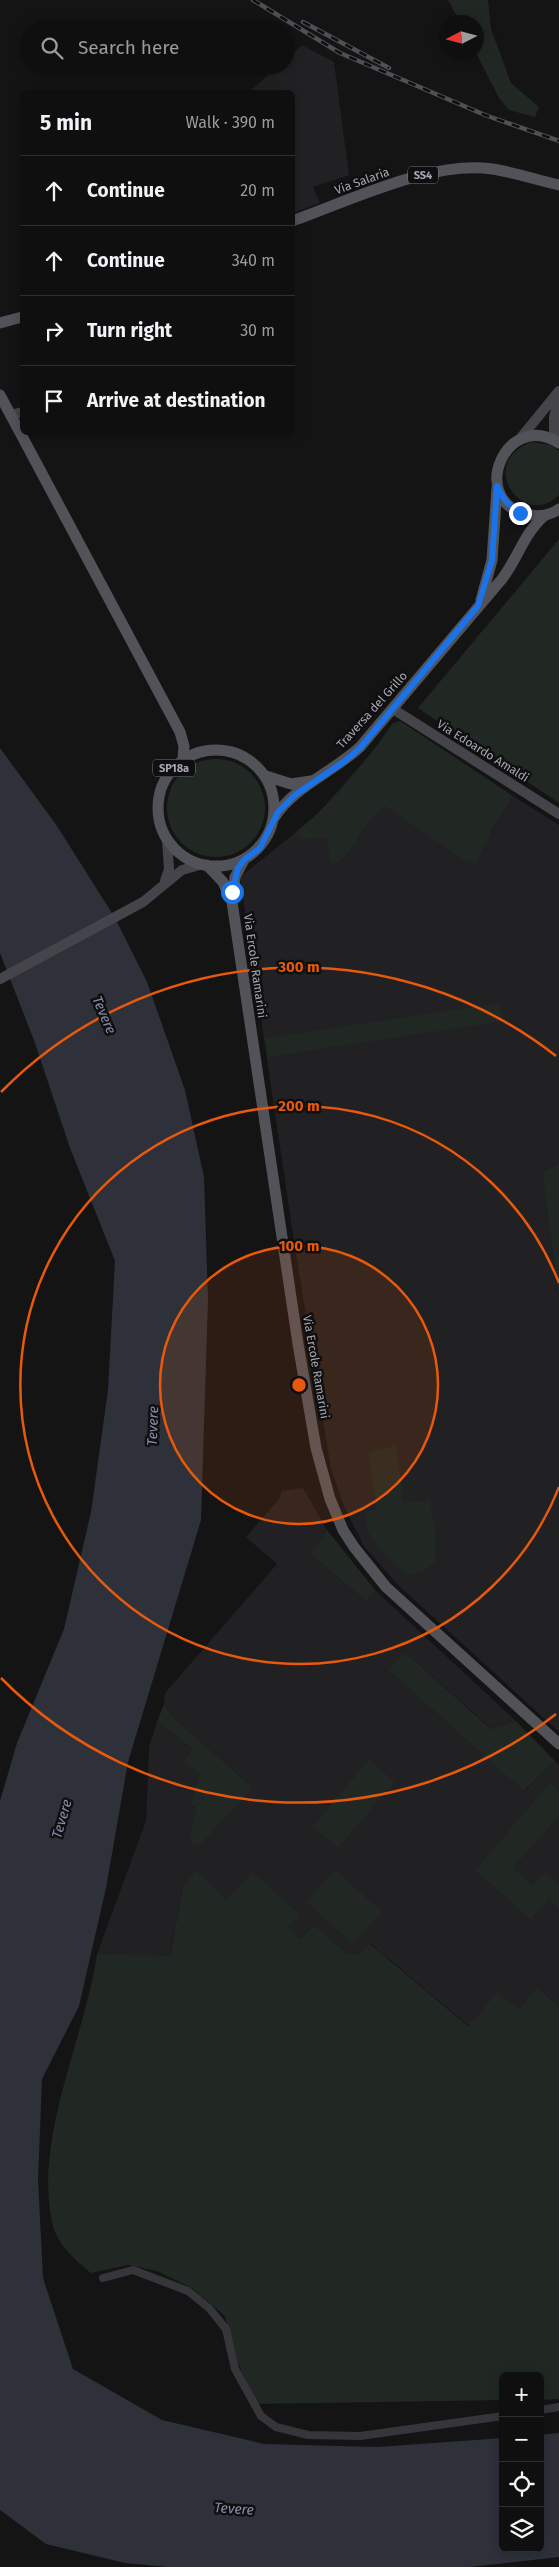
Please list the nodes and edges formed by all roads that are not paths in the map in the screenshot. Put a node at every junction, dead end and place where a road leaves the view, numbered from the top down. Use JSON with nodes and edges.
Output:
{"nodes":[{"id":1,"x":559,"y":186,"type":"edge"},
{"id":2,"x":295,"y":220,"type":"edge"},
{"id":3,"x":20,"y":318,"type":"edge"},
{"id":4,"x":1,"y":324,"type":"edge"},
{"id":5,"x":559,"y":391,"type":"edge"},
{"id":6,"x":0,"y":395,"type":"edge"},
{"id":7,"x":559,"y":398,"type":"edge"},
{"id":8,"x":17,"y":413,"type":"edge"},
{"id":9,"x":28,"y":435,"type":"edge"},
{"id":10,"x":519,"y":440,"type":"junction"},
{"id":11,"x":556,"y":442,"type":"edge"},
{"id":12,"x":497,"y":486,"type":"junction"},
{"id":13,"x":559,"y":509,"type":"edge"},
{"id":14,"x":545,"y":515,"type":"junction"},
{"id":15,"x":478,"y":606,"type":"junction"},
{"id":16,"x":393,"y":709,"type":"junction"},
{"id":17,"x":183,"y":760,"type":"junction"},
{"id":18,"x":266,"y":776,"type":"junction"},
{"id":19,"x":319,"y":778,"type":"junction"},
{"id":20,"x":559,"y":814,"type":"edge"},
{"id":21,"x":274,"y":818,"type":"junction"},
{"id":22,"x":167,"y":840,"type":"junction"},
{"id":23,"x":244,"y":860,"type":"junction"},
{"id":24,"x":205,"y":865,"type":"junction"},
{"id":25,"x":164,"y":884,"type":"junction"},
{"id":26,"x":232,"y":902,"type":"junction"},
{"id":27,"x":0,"y":979,"type":"edge"},
{"id":28,"x":559,"y":1744,"type":"edge"},
{"id":29,"x":103,"y":2278,"type":"dead end"},
{"id":30,"x":559,"y":2407,"type":"edge"},
{"id":31,"x":544,"y":2409,"type":"edge"},
{"id":32,"x":499,"y":2417,"type":"edge"}],
"edges":[{"from":1,"to":2,"type":"main road","name":"Via Salaria","number":"SS4"},
{"from":3,"to":4,"type":"main road"},
{"from":5,"to":10,"type":"main road"},
{"from":6,"to":8,"type":"main road"},
{"from":7,"to":11,"type":"main road"},
{"from":9,"to":17,"type":"main road"},
{"from":10,"to":11,"type":"main road"},
{"from":10,"to":12,"type":"main road","name":"Traversa del Grillo"},
{"from":12,"to":14,"type":"main road"},
{"from":12,"to":15,"type":"main road","name":"Traversa del Grillo","number":"SP18a"},
{"from":13,"to":14,"type":"main road"},
{"from":14,"to":15,"type":"main road","name":"Traversa del Grillo","number":"SP18a"},
{"from":15,"to":16,"type":"main road","name":"Traversa del Grillo","number":"SP18a"},
{"from":16,"to":19,"type":"main road","name":"Traversa del Grillo","number":"SP18a"},
{"from":16,"to":20,"type":"main road","name":"Via Edoardo Amaldi"},
{"from":17,"to":18,"type":"main road","name":"Traversa del Grillo","number":"SP18a"},
{"from":17,"to":22,"type":"main road","name":"Traversa del Grillo","number":"SP18a"},
{"from":18,"to":19,"type":"main road"},
{"from":18,"to":21,"type":"main road","name":"Traversa del Grillo","number":"SP18a"},
{"from":19,"to":21,"type":"main road","name":"Traversa del Grillo","number":"SP18a"},
{"from":21,"to":23,"type":"main road","name":"Traversa del Grillo","number":"SP18a"},
{"from":22,"to":24,"type":"main road","name":"Traversa del Grillo","number":"SP18a"},
{"from":22,"to":25,"type":"main road"},
{"from":23,"to":24,"type":"main road","name":"Traversa del Grillo","number":"SP18a"},
{"from":23,"to":26,"type":"main road","name":"Via Ercole Ramarini"},
{"from":24,"to":25,"type":"main road","name":"Traversa del Grillo","number":"SP18a"},
{"from":24,"to":26,"type":"main road","name":"Via Ercole Ramarini"},
{"from":25,"to":27,"type":"main road","name":"Traversa del Grillo","number":"SP18a"},
{"from":26,"to":28,"type":"main road","name":"Via Ercole Ramarini"},
{"from":29,"to":32,"type":"street"},
{"from":30,"to":31,"type":"street"}]}
